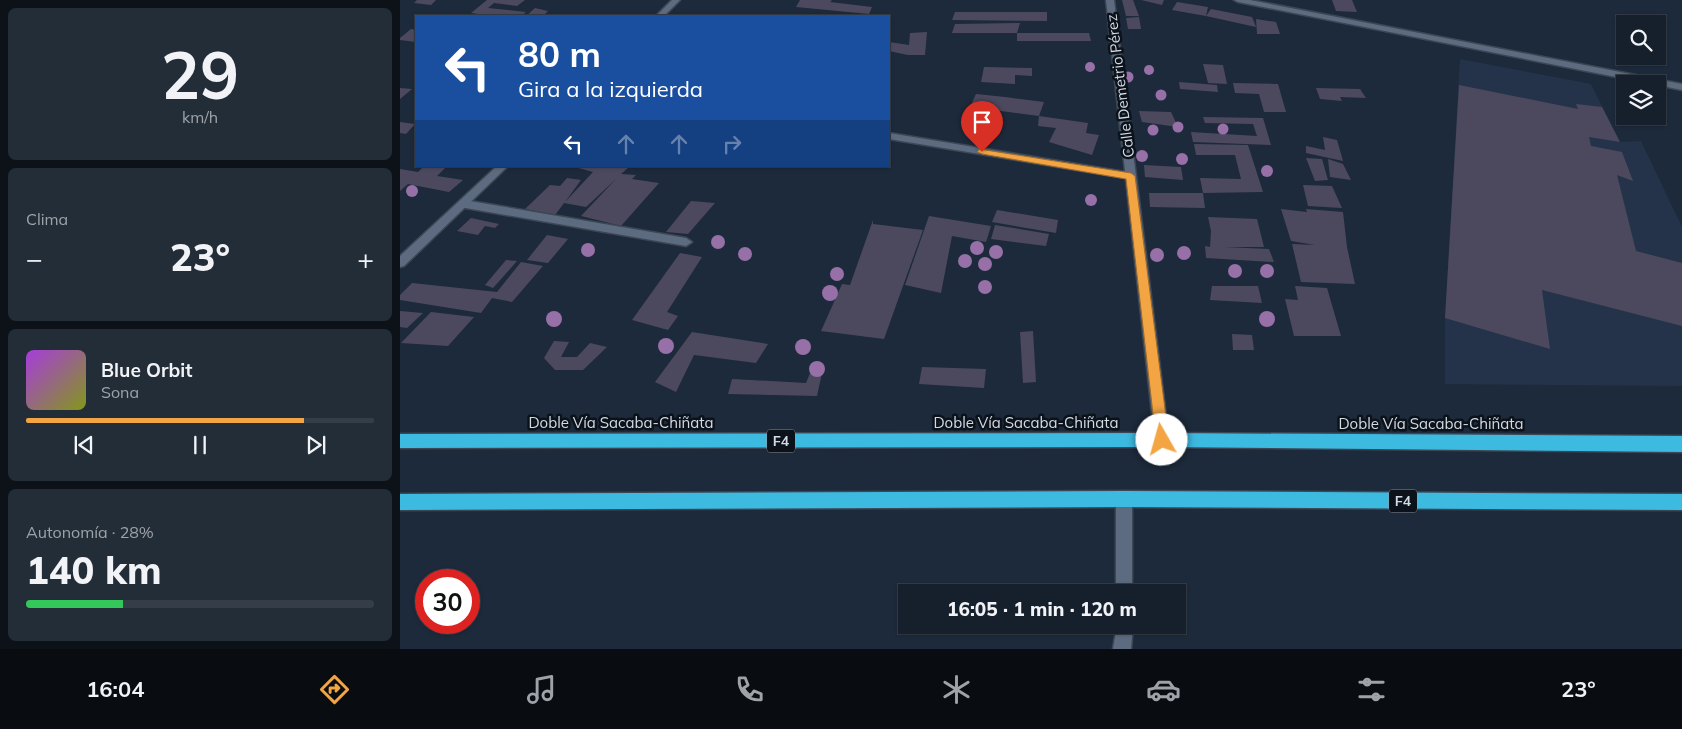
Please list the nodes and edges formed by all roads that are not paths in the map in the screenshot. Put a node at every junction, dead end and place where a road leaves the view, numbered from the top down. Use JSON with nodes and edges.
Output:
{"nodes":[{"id":1,"x":676,"y":0,"type":"edge"},
{"id":2,"x":1110,"y":0,"type":"edge"},
{"id":3,"x":1238,"y":0,"type":"edge"},
{"id":4,"x":661,"y":15,"type":"edge"},
{"id":5,"x":1682,"y":87,"type":"edge"},
{"id":6,"x":890,"y":136,"type":"edge"},
{"id":7,"x":502,"y":167,"type":"edge"},
{"id":8,"x":1131,"y":176,"type":"junction"},
{"id":9,"x":464,"y":204,"type":"junction"},
{"id":10,"x":686,"y":242,"type":"dead end"},
{"id":11,"x":400,"y":264,"type":"edge"},
{"id":12,"x":1162,"y":440,"type":"junction"},
{"id":13,"x":400,"y":441,"type":"edge"},
{"id":14,"x":1682,"y":444,"type":"edge"},
{"id":15,"x":1124,"y":499,"type":"junction"},
{"id":16,"x":400,"y":502,"type":"edge"},
{"id":17,"x":1682,"y":502,"type":"edge"},
{"id":18,"x":1124,"y":584,"type":"edge"},
{"id":19,"x":1123,"y":634,"type":"edge"},
{"id":20,"x":1122,"y":649,"type":"edge"}],
"edges":[{"from":1,"to":4,"type":"street"},
{"from":2,"to":8,"type":"street","name":"Calle Demetrio Pérez"},
{"from":3,"to":5,"type":"street"},
{"from":6,"to":8,"type":"street"},
{"from":7,"to":9,"type":"street"},
{"from":8,"to":12,"type":"street","name":"Calle Demetrio Pérez"},
{"from":9,"to":10,"type":"street"},
{"from":9,"to":11,"type":"street"},
{"from":12,"to":13,"type":"highway","name":"Doble Vía Sacaba-Chiñata","number":"F4"},
{"from":12,"to":14,"type":"highway","name":"Doble Vía Sacaba-Chiñata","number":"F4"},
{"from":15,"to":16,"type":"highway","number":"F4"},
{"from":15,"to":17,"type":"highway","number":"F4"},
{"from":15,"to":18,"type":"street"},
{"from":19,"to":20,"type":"street"}]}
